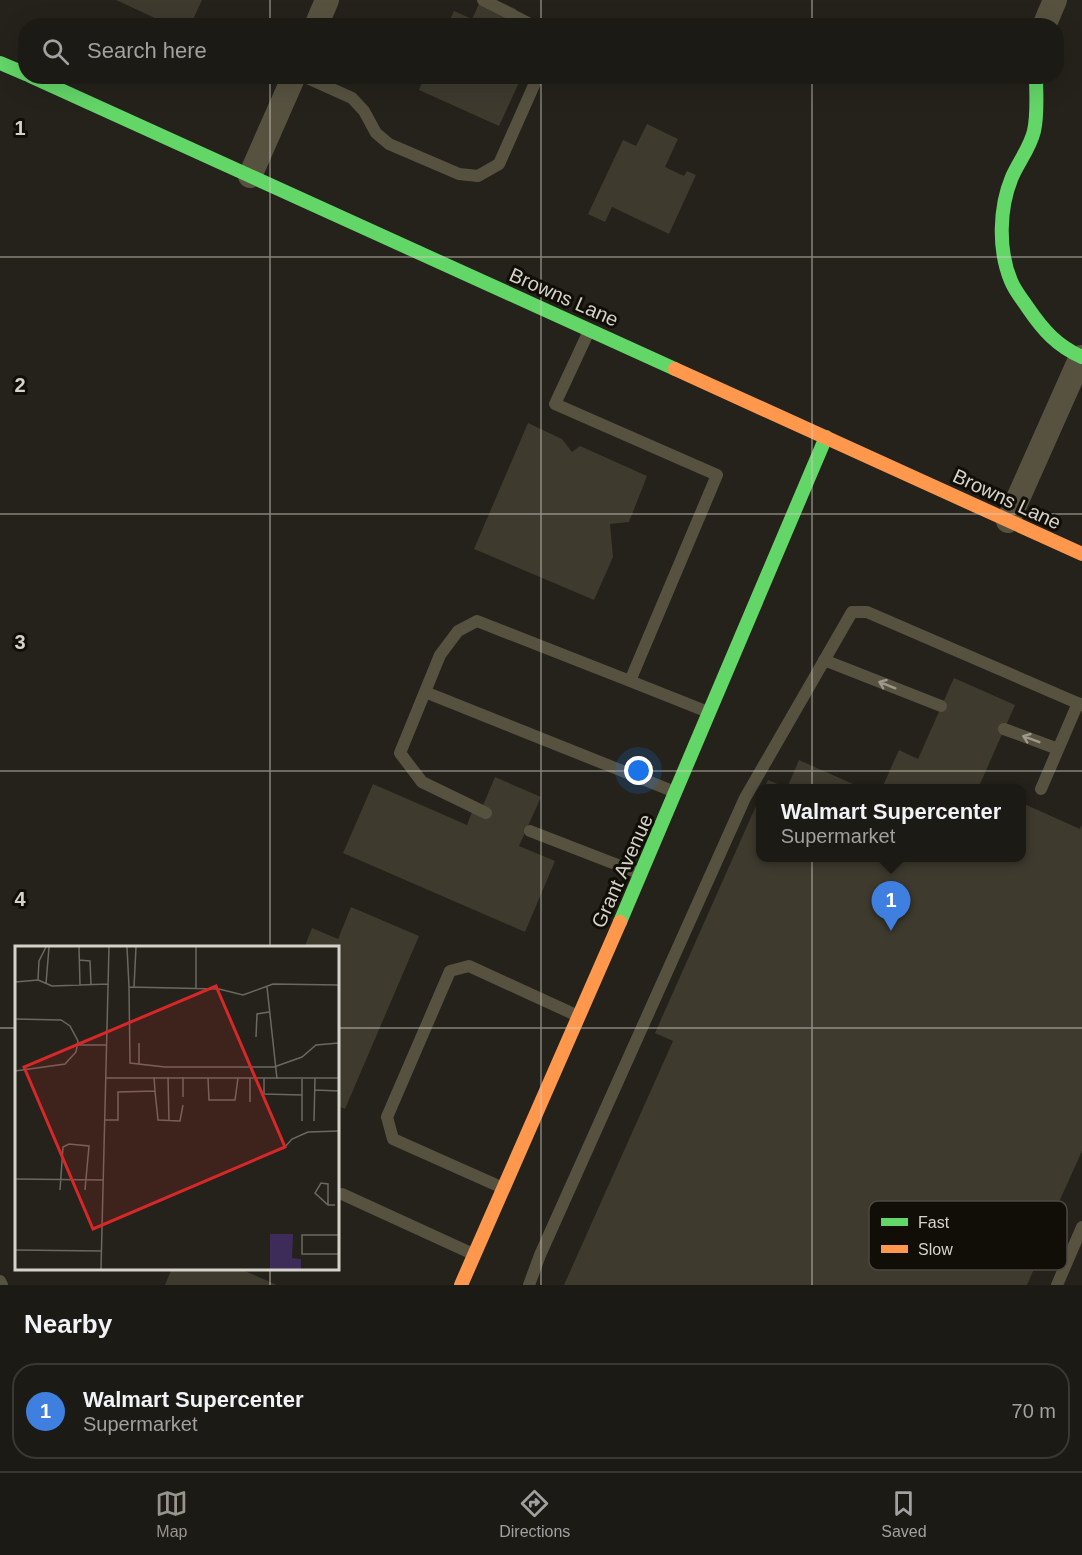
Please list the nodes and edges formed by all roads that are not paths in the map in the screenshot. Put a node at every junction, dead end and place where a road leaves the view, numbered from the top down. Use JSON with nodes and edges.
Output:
{"nodes":[{"id":1,"x":327,"y":0,"type":"edge"},
{"id":2,"x":483,"y":0,"type":"edge"},
{"id":3,"x":1055,"y":0,"type":"edge"},
{"id":4,"x":319,"y":18,"type":"edge"},
{"id":5,"x":518,"y":18,"type":"edge"},
{"id":6,"x":1047,"y":18,"type":"edge"},
{"id":7,"x":0,"y":63,"type":"edge"},
{"id":8,"x":18,"y":71,"type":"edge"},
{"id":9,"x":48,"y":84,"type":"edge"},
{"id":10,"x":290,"y":84,"type":"edge"},
{"id":11,"x":321,"y":84,"type":"edge"},
{"id":12,"x":533,"y":84,"type":"edge"},
{"id":13,"x":1036,"y":84,"type":"edge"},
{"id":14,"x":250,"y":176,"type":"junction"},
{"id":15,"x":589,"y":330,"type":"junction"},
{"id":16,"x":1081,"y":357,"type":"edge"},
{"id":17,"x":826,"y":437,"type":"junction"},
{"id":18,"x":1008,"y":520,"type":"junction"},
{"id":19,"x":1082,"y":555,"type":"edge"},
{"id":20,"x":824,"y":660,"type":"junction"},
{"id":21,"x":630,"y":681,"type":"junction"},
{"id":22,"x":425,"y":692,"type":"junction"},
{"id":23,"x":1080,"y":704,"type":"edge"},
{"id":24,"x":941,"y":706,"type":"dead end"},
{"id":25,"x":711,"y":713,"type":"junction"},
{"id":26,"x":1004,"y":729,"type":"dead end"},
{"id":27,"x":1058,"y":749,"type":"junction"},
{"id":28,"x":1041,"y":789,"type":"dead end"},
{"id":29,"x":678,"y":793,"type":"junction"},
{"id":30,"x":486,"y":813,"type":"dead end"},
{"id":31,"x":531,"y":831,"type":"dead end"},
{"id":32,"x":642,"y":875,"type":"junction"},
{"id":33,"x":579,"y":1017,"type":"junction"},
{"id":34,"x":504,"y":1188,"type":"junction"},
{"id":35,"x":342,"y":1194,"type":"dead end"},
{"id":36,"x":1082,"y":1227,"type":"edge"},
{"id":37,"x":474,"y":1255,"type":"junction"},
{"id":38,"x":1067,"y":1262,"type":"edge"},
{"id":39,"x":1063,"y":1270,"type":"edge"},
{"id":40,"x":0,"y":1281,"type":"edge"},
{"id":41,"x":2,"y":1285,"type":"edge"},
{"id":42,"x":461,"y":1285,"type":"edge"},
{"id":43,"x":529,"y":1285,"type":"edge"},
{"id":44,"x":1057,"y":1285,"type":"edge"}],
"edges":[{"from":1,"to":4,"type":"street"},
{"from":2,"to":5,"type":"lane"},
{"from":3,"to":6,"type":"street"},
{"from":7,"to":8,"type":"street"},
{"from":9,"to":14,"type":"street","name":"Browns Lane"},
{"from":10,"to":14,"type":"street"},
{"from":11,"to":12,"type":"lane"},
{"from":13,"to":16,"type":"street"},
{"from":14,"to":15,"type":"street","name":"Browns Lane"},
{"from":15,"to":17,"type":"street","name":"Browns Lane"},
{"from":15,"to":21,"type":"lane"},
{"from":16,"to":18,"type":"street"},
{"from":17,"to":18,"type":"street","name":"Browns Lane"},
{"from":17,"to":25,"type":"street","name":"Grant Avenue"},
{"from":18,"to":19,"type":"street","name":"Browns Lane"},
{"from":20,"to":23,"type":"lane"},
{"from":24,"to":20,"type":"lane","one_way":true},
{"from":20,"to":43,"type":"lane"},
{"from":21,"to":22,"type":"lane"},
{"from":21,"to":25,"type":"lane"},
{"from":22,"to":29,"type":"lane"},
{"from":22,"to":30,"type":"lane"},
{"from":23,"to":27,"type":"lane"},
{"from":25,"to":29,"type":"street","name":"Grant Avenue"},
{"from":27,"to":26,"type":"lane","one_way":true},
{"from":27,"to":28,"type":"lane"},
{"from":29,"to":32,"type":"street","name":"Grant Avenue"},
{"from":31,"to":32,"type":"lane"},
{"from":32,"to":33,"type":"street","name":"Grant Avenue"},
{"from":33,"to":34,"type":"street","name":"Grant Avenue"},
{"from":33,"to":34,"type":"lane"},
{"from":34,"to":37,"type":"street","name":"Grant Avenue"},
{"from":35,"to":37,"type":"lane"},
{"from":36,"to":38,"type":"lane"},
{"from":37,"to":42,"type":"street","name":"Grant Avenue"},
{"from":39,"to":44,"type":"lane"},
{"from":40,"to":41,"type":"lane"}]}
